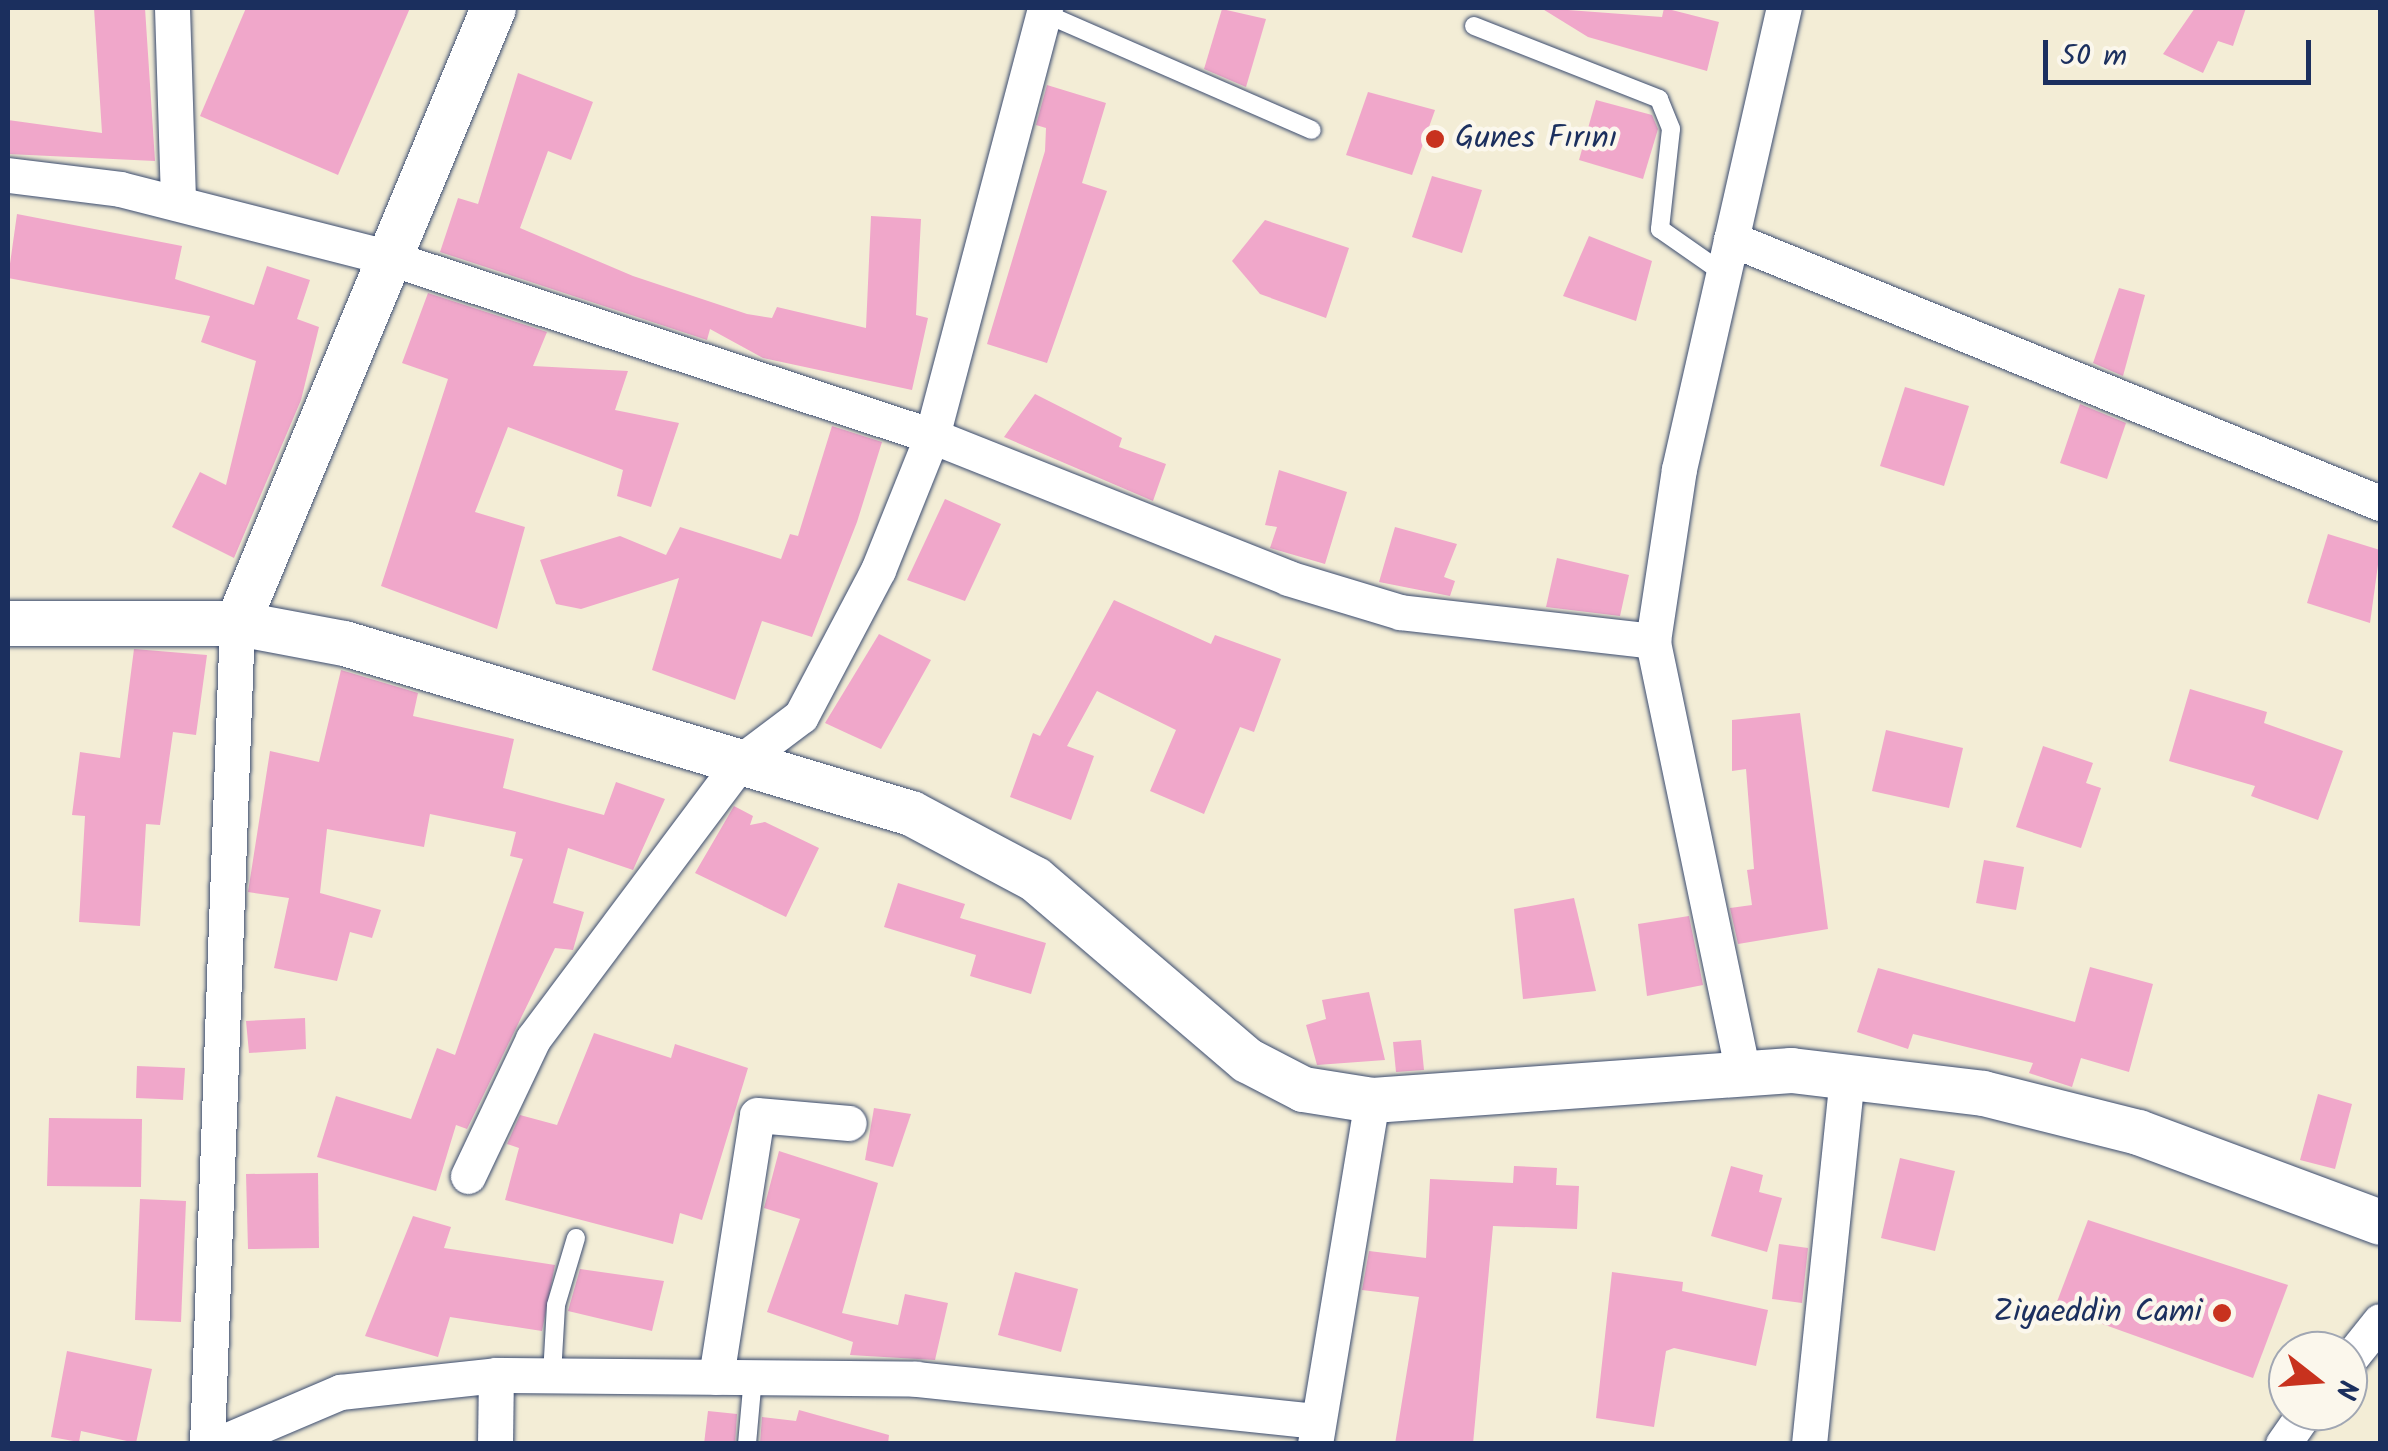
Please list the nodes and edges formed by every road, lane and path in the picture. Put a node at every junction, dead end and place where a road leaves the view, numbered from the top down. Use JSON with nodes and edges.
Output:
{"nodes":[{"id":1,"x":172,"y":8,"type":"edge"},
{"id":2,"x":494,"y":8,"type":"edge"},
{"id":3,"x":1784,"y":8,"type":"edge"},
{"id":4,"x":1044,"y":10,"type":"edge"},
{"id":5,"x":1474,"y":26,"type":"dead end"},
{"id":6,"x":1312,"y":130,"type":"dead end"},
{"id":7,"x":8,"y":175,"type":"edge"},
{"id":8,"x":178,"y":204,"type":"junction"},
{"id":9,"x":1727,"y":256,"type":"junction"},
{"id":10,"x":387,"y":257,"type":"junction"},
{"id":11,"x":932,"y":436,"type":"junction"},
{"id":12,"x":2380,"y":503,"type":"edge"},
{"id":13,"x":8,"y":623,"type":"edge"},
{"id":14,"x":237,"y":624,"type":"junction"},
{"id":15,"x":1653,"y":642,"type":"junction"},
{"id":16,"x":740,"y":762,"type":"junction"},
{"id":17,"x":1742,"y":1073,"type":"junction"},
{"id":18,"x":1848,"y":1076,"type":"junction"},
{"id":19,"x":1372,"y":1100,"type":"junction"},
{"id":20,"x":849,"y":1123,"type":"dead end"},
{"id":21,"x":468,"y":1176,"type":"dead end"},
{"id":22,"x":2380,"y":1222,"type":"edge"},
{"id":23,"x":576,"y":1238,"type":"dead end"},
{"id":24,"x":496,"y":1375,"type":"junction"},
{"id":25,"x":552,"y":1376,"type":"junction"},
{"id":26,"x":716,"y":1377,"type":"junction"},
{"id":27,"x":753,"y":1377,"type":"junction"},
{"id":28,"x":1316,"y":1432,"type":"edge"},
{"id":29,"x":207,"y":1444,"type":"edge"},
{"id":30,"x":218,"y":1444,"type":"edge"},
{"id":31,"x":495,"y":1444,"type":"edge"},
{"id":32,"x":748,"y":1444,"type":"edge"},
{"id":33,"x":1809,"y":1444,"type":"edge"}],
"edges":[{"from":1,"to":8,"type":"street"},
{"from":2,"to":10,"type":"street"},
{"from":3,"to":9,"type":"street"},
{"from":4,"to":6,"type":"lane"},
{"from":4,"to":11,"type":"street"},
{"from":5,"to":9,"type":"lane"},
{"from":7,"to":8,"type":"street"},
{"from":8,"to":10,"type":"street"},
{"from":9,"to":12,"type":"street"},
{"from":9,"to":15,"type":"street"},
{"from":10,"to":11,"type":"street"},
{"from":10,"to":14,"type":"street"},
{"from":11,"to":15,"type":"street"},
{"from":11,"to":16,"type":"street"},
{"from":13,"to":14,"type":"street"},
{"from":14,"to":16,"type":"street"},
{"from":14,"to":29,"type":"street"},
{"from":15,"to":17,"type":"street"},
{"from":16,"to":19,"type":"street"},
{"from":16,"to":21,"type":"street"},
{"from":17,"to":18,"type":"street"},
{"from":17,"to":19,"type":"street"},
{"from":18,"to":22,"type":"street"},
{"from":18,"to":33,"type":"street"},
{"from":19,"to":28,"type":"street"},
{"from":20,"to":26,"type":"street"},
{"from":23,"to":25,"type":"lane"},
{"from":24,"to":25,"type":"street"},
{"from":24,"to":30,"type":"street"},
{"from":24,"to":31,"type":"street"},
{"from":25,"to":26,"type":"street"},
{"from":26,"to":27,"type":"street"},
{"from":27,"to":28,"type":"street"},
{"from":27,"to":32,"type":"lane"}]}
